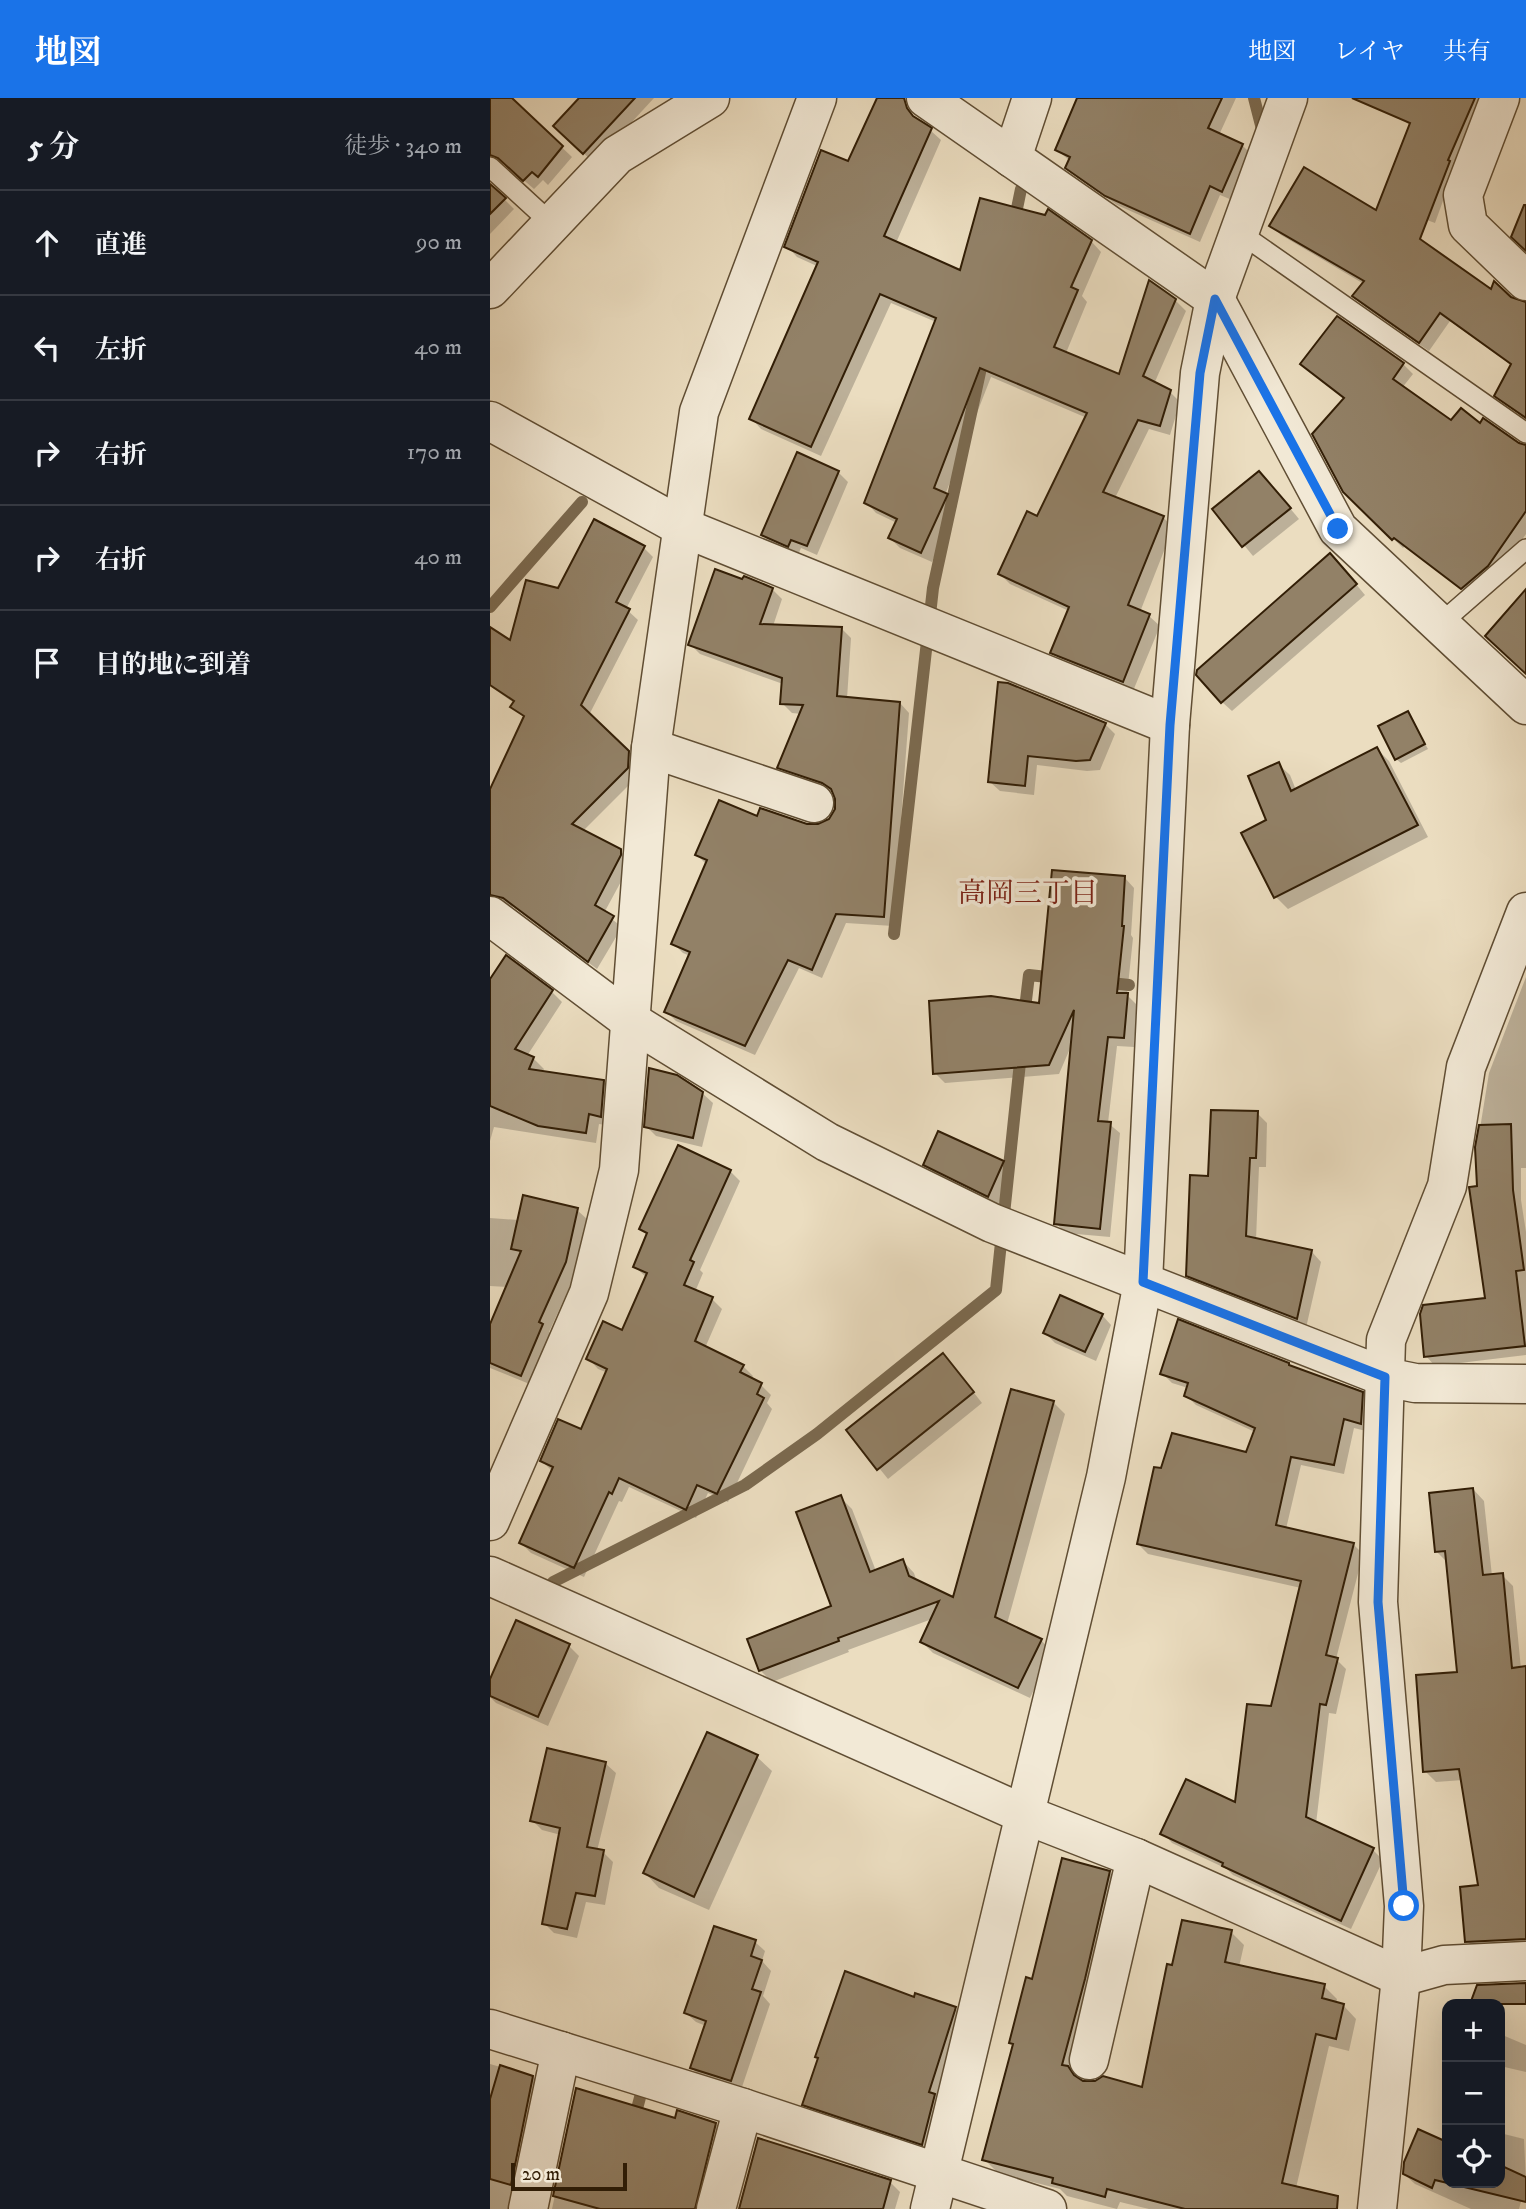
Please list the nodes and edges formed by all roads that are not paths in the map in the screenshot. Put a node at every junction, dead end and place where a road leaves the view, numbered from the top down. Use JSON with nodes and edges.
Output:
{"nodes":[{"id":1,"x":710,"y":98,"type":"edge"},
{"id":2,"x":817,"y":98,"type":"edge"},
{"id":3,"x":926,"y":98,"type":"edge"},
{"id":4,"x":1032,"y":98,"type":"edge"},
{"id":5,"x":1288,"y":98,"type":"edge"},
{"id":6,"x":1500,"y":98,"type":"edge"},
{"id":7,"x":1012,"y":158,"type":"junction"},
{"id":8,"x":490,"y":167,"type":"edge"},
{"id":9,"x":552,"y":224,"type":"junction"},
{"id":10,"x":1240,"y":233,"type":"junction"},
{"id":11,"x":1526,"y":281,"type":"edge"},
{"id":12,"x":490,"y":289,"type":"edge"},
{"id":13,"x":1215,"y":299,"type":"junction"},
{"id":14,"x":490,"y":421,"type":"edge"},
{"id":15,"x":1526,"y":433,"type":"edge"},
{"id":16,"x":682,"y":527,"type":"junction"},
{"id":17,"x":1526,"y":549,"type":"edge"},
{"id":18,"x":1440,"y":624,"type":"junction"},
{"id":19,"x":1526,"y":705,"type":"edge"},
{"id":20,"x":1170,"y":725,"type":"junction"},
{"id":21,"x":651,"y":747,"type":"junction"},
{"id":22,"x":814,"y":803,"type":"dead end"},
{"id":23,"x":1526,"y":912,"type":"edge"},
{"id":24,"x":490,"y":916,"type":"edge"},
{"id":25,"x":629,"y":1020,"type":"junction"},
{"id":26,"x":1143,"y":1282,"type":"junction"},
{"id":27,"x":1385,"y":1377,"type":"junction"},
{"id":28,"x":1526,"y":1384,"type":"edge"},
{"id":29,"x":490,"y":1521,"type":"edge"},
{"id":30,"x":490,"y":1576,"type":"edge"},
{"id":31,"x":1026,"y":1815,"type":"junction"},
{"id":32,"x":1136,"y":1858,"type":"junction"},
{"id":33,"x":1526,"y":1961,"type":"edge"},
{"id":34,"x":1401,"y":1977,"type":"junction"},
{"id":35,"x":490,"y":2029,"type":"edge"},
{"id":36,"x":561,"y":2051,"type":"junction"},
{"id":37,"x":1089,"y":2060,"type":"dead end"},
{"id":38,"x":743,"y":2108,"type":"junction"},
{"id":39,"x":934,"y":2192,"type":"edge"},
{"id":40,"x":528,"y":2209,"type":"edge"},
{"id":41,"x":716,"y":2209,"type":"edge"},
{"id":42,"x":1047,"y":2209,"type":"edge"},
{"id":43,"x":1377,"y":2209,"type":"edge"}],
"edges":[{"from":1,"to":9,"type":"street"},
{"from":2,"to":16,"type":"street"},
{"from":3,"to":7,"type":"street"},
{"from":4,"to":7,"type":"street"},
{"from":5,"to":10,"type":"street"},
{"from":6,"to":11,"type":"street"},
{"from":7,"to":13,"type":"street"},
{"from":8,"to":9,"type":"lane"},
{"from":9,"to":12,"type":"street"},
{"from":10,"to":13,"type":"street"},
{"from":10,"to":15,"type":"lane"},
{"from":13,"to":18,"type":"street"},
{"from":13,"to":20,"type":"street"},
{"from":14,"to":16,"type":"street"},
{"from":16,"to":20,"type":"street"},
{"from":16,"to":21,"type":"street"},
{"from":17,"to":18,"type":"lane"},
{"from":18,"to":19,"type":"street"},
{"from":20,"to":26,"type":"street"},
{"from":21,"to":22,"type":"street"},
{"from":21,"to":25,"type":"street"},
{"from":23,"to":27,"type":"street"},
{"from":24,"to":25,"type":"street"},
{"from":25,"to":26,"type":"street"},
{"from":25,"to":29,"type":"street"},
{"from":26,"to":27,"type":"street"},
{"from":26,"to":31,"type":"street"},
{"from":27,"to":28,"type":"street"},
{"from":27,"to":34,"type":"street"},
{"from":30,"to":31,"type":"street"},
{"from":31,"to":32,"type":"street"},
{"from":31,"to":39,"type":"street"},
{"from":32,"to":34,"type":"street"},
{"from":32,"to":37,"type":"street"},
{"from":33,"to":34,"type":"street"},
{"from":34,"to":43,"type":"street"},
{"from":35,"to":36,"type":"street"},
{"from":36,"to":38,"type":"street"},
{"from":36,"to":40,"type":"street"},
{"from":38,"to":39,"type":"street"},
{"from":38,"to":41,"type":"street"},
{"from":39,"to":42,"type":"street"}]}
